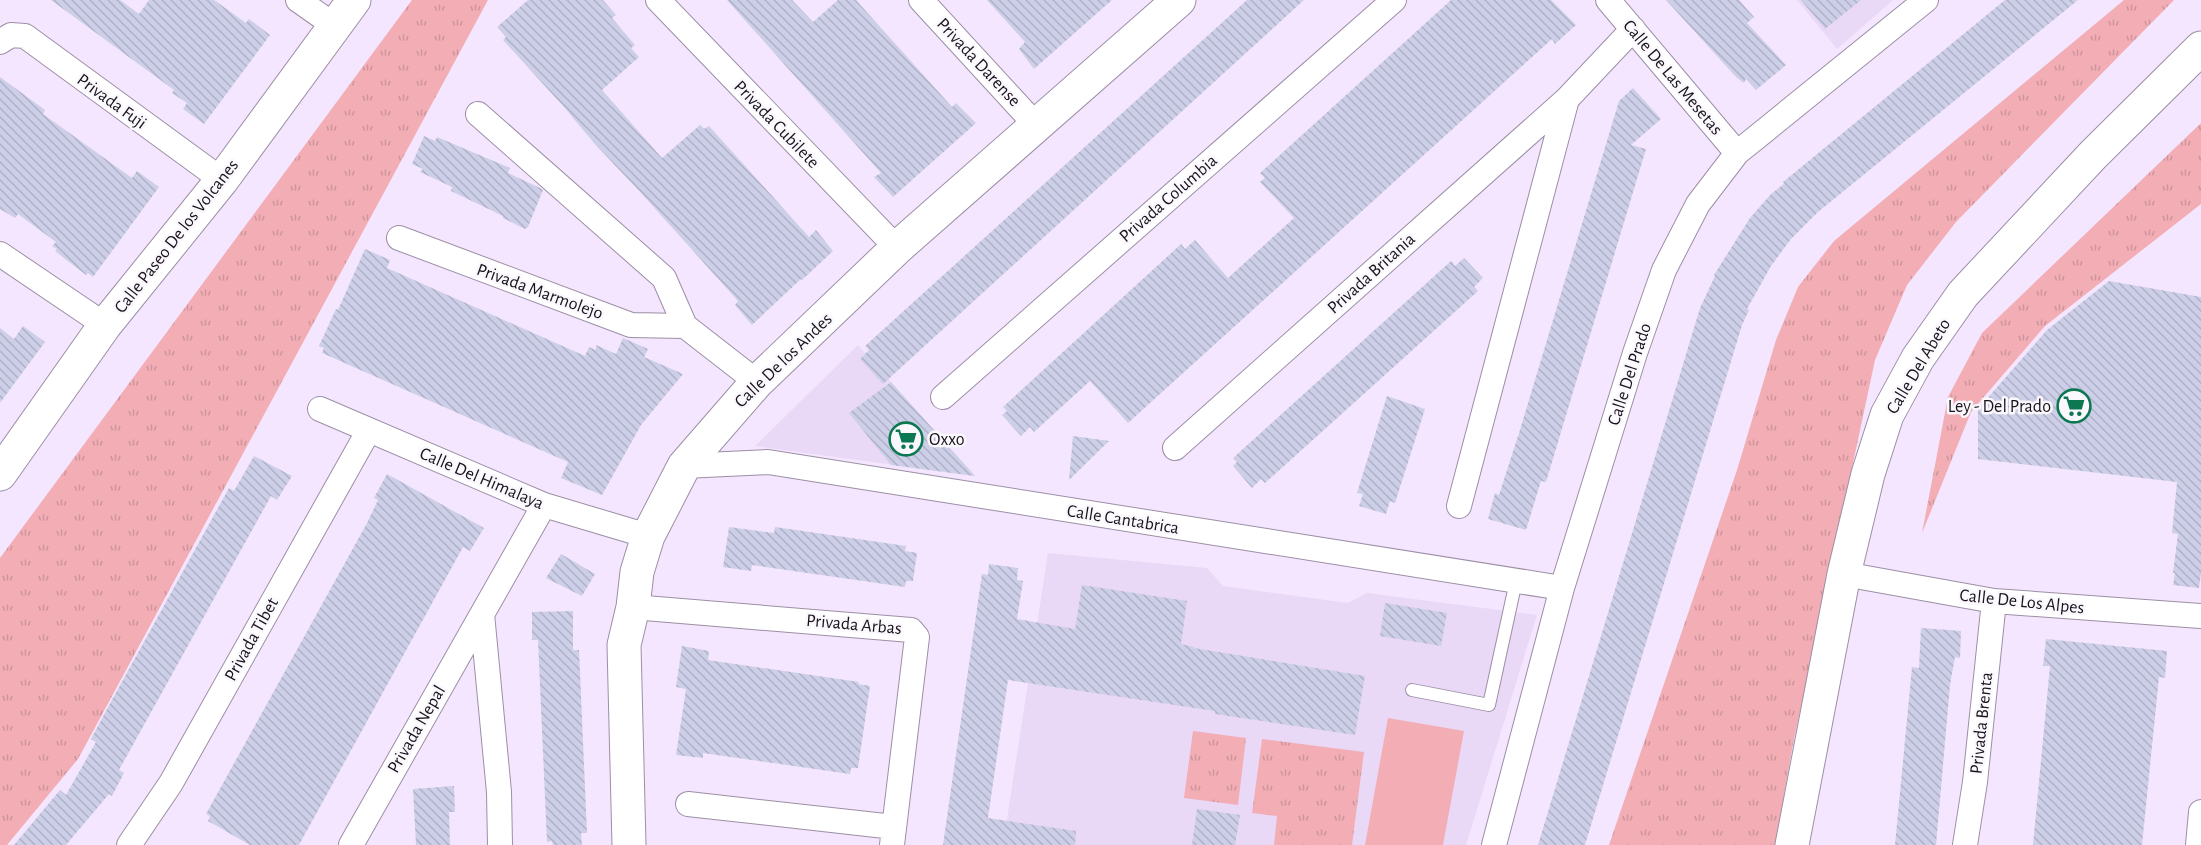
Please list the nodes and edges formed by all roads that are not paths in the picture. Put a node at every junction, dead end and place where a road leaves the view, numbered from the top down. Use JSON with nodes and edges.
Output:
{"nodes":[{"id":1,"x":298,"y":0,"type":"edge"},
{"id":2,"x":354,"y":0,"type":"edge"},
{"id":3,"x":658,"y":0,"type":"edge"},
{"id":4,"x":921,"y":0,"type":"edge"},
{"id":5,"x":1394,"y":0,"type":"edge"},
{"id":6,"x":1608,"y":0,"type":"edge"},
{"id":7,"x":1926,"y":0,"type":"edge"},
{"id":8,"x":1178,"y":1,"type":"edge"},
{"id":9,"x":335,"y":26,"type":"junction"},
{"id":10,"x":1633,"y":29,"type":"junction"},
{"id":11,"x":0,"y":42,"type":"edge"},
{"id":12,"x":2201,"y":48,"type":"edge"},
{"id":13,"x":1567,"y":99,"type":"junction"},
{"id":14,"x":477,"y":114,"type":"dead end"},
{"id":15,"x":1036,"y":124,"type":"junction"},
{"id":16,"x":1737,"y":153,"type":"junction"},
{"id":17,"x":222,"y":180,"type":"junction"},
{"id":18,"x":399,"y":238,"type":"dead end"},
{"id":19,"x":897,"y":248,"type":"junction"},
{"id":20,"x":0,"y":254,"type":"edge"},
{"id":21,"x":105,"y":325,"type":"junction"},
{"id":22,"x":685,"y":326,"type":"junction"},
{"id":23,"x":757,"y":382,"type":"junction"},
{"id":24,"x":943,"y":397,"type":"dead end"},
{"id":25,"x":320,"y":409,"type":"dead end"},
{"id":26,"x":369,"y":430,"type":"junction"},
{"id":27,"x":1174,"y":448,"type":"dead end"},
{"id":28,"x":684,"y":466,"type":"junction"},
{"id":29,"x":0,"y":474,"type":"edge"},
{"id":30,"x":544,"y":505,"type":"junction"},
{"id":31,"x":1459,"y":506,"type":"dead end"},
{"id":32,"x":648,"y":537,"type":"junction"},
{"id":33,"x":1844,"y":574,"type":"junction"},
{"id":34,"x":1516,"y":581,"type":"junction"},
{"id":35,"x":1562,"y":588,"type":"junction"},
{"id":36,"x":1994,"y":601,"type":"junction"},
{"id":37,"x":633,"y":607,"type":"junction"},
{"id":38,"x":482,"y":614,"type":"junction"},
{"id":39,"x":2201,"y":616,"type":"edge"},
{"id":40,"x":1412,"y":690,"type":"dead end"},
{"id":41,"x":688,"y":804,"type":"dead end"},
{"id":42,"x":2201,"y":812,"type":"edge"},
{"id":43,"x":893,"y":836,"type":"edge"},
{"id":44,"x":129,"y":845,"type":"edge"},
{"id":45,"x":351,"y":845,"type":"edge"},
{"id":46,"x":500,"y":845,"type":"edge"},
{"id":47,"x":629,"y":845,"type":"edge"},
{"id":48,"x":1494,"y":845,"type":"edge"},
{"id":49,"x":1792,"y":845,"type":"edge"},
{"id":50,"x":1965,"y":845,"type":"edge"},
{"id":51,"x":2198,"y":845,"type":"edge"}],
"edges":[{"from":1,"to":9,"type":"street"},
{"from":2,"to":9,"type":"street","name":"Calle Paseo De los Volcanes"},
{"from":3,"to":19,"type":"street","name":"Privada Cubilete"},
{"from":4,"to":15,"type":"street","name":"Privada Darense"},
{"from":5,"to":24,"type":"street","name":"Privada Columbia"},
{"from":6,"to":10,"type":"street","name":"Calle De Las Mesetas"},
{"from":7,"to":16,"type":"street","name":"Calle Del Prado"},
{"from":8,"to":15,"type":"street","name":"Calle De los Andes"},
{"from":9,"to":17,"type":"street","name":"Calle Paseo De los Volcanes"},
{"from":10,"to":13,"type":"street","name":"Privada Britania"},
{"from":10,"to":16,"type":"street","name":"Calle De Las Mesetas"},
{"from":11,"to":17,"type":"street","name":"Privada Fuji"},
{"from":12,"to":33,"type":"street","name":"Calle Del Abeto"},
{"from":13,"to":27,"type":"street","name":"Privada Britania"},
{"from":13,"to":31,"type":"street","name":"Privada Britania"},
{"from":14,"to":22,"type":"street"},
{"from":15,"to":19,"type":"street","name":"Calle De los Andes"},
{"from":16,"to":35,"type":"street","name":"Calle Del Prado"},
{"from":17,"to":21,"type":"street","name":"Calle Paseo De los Volcanes"},
{"from":18,"to":22,"type":"street","name":"Privada Marmolejo"},
{"from":19,"to":23,"type":"street","name":"Calle De los Andes"},
{"from":20,"to":21,"type":"street"},
{"from":21,"to":29,"type":"street","name":"Calle Paseo De los Volcanes"},
{"from":22,"to":23,"type":"street"},
{"from":23,"to":28,"type":"street","name":"Calle De los Andes"},
{"from":25,"to":26,"type":"street","name":"Calle Del Himalaya"},
{"from":26,"to":30,"type":"street","name":"Calle Del Himalaya"},
{"from":26,"to":44,"type":"street","name":"Privada Tibet"},
{"from":28,"to":32,"type":"street","name":"Calle De los Andes"},
{"from":28,"to":34,"type":"street","name":"Calle Cantabrica"},
{"from":30,"to":32,"type":"street","name":"Calle Del Himalaya"},
{"from":30,"to":38,"type":"street","name":"Privada Nepal"},
{"from":32,"to":37,"type":"street","name":"Calle De los Andes"},
{"from":33,"to":36,"type":"street","name":"Calle De Los Alpes"},
{"from":33,"to":49,"type":"street","name":"Calle Del Abeto"},
{"from":34,"to":35,"type":"street","name":"Calle Cantabrica"},
{"from":34,"to":40,"type":"lane"},
{"from":35,"to":48,"type":"street","name":"Calle Del Prado"},
{"from":36,"to":39,"type":"street","name":"Calle De Los Alpes"},
{"from":36,"to":50,"type":"street","name":"Privada Brenta"},
{"from":37,"to":43,"type":"street","name":"Privada Arbas"},
{"from":37,"to":47,"type":"street","name":"Calle De los Andes"},
{"from":38,"to":45,"type":"street","name":"Privada Nepal"},
{"from":38,"to":46,"type":"street"},
{"from":41,"to":43,"type":"street","name":"Privada Arbas"},
{"from":42,"to":51,"type":"street"}]}
